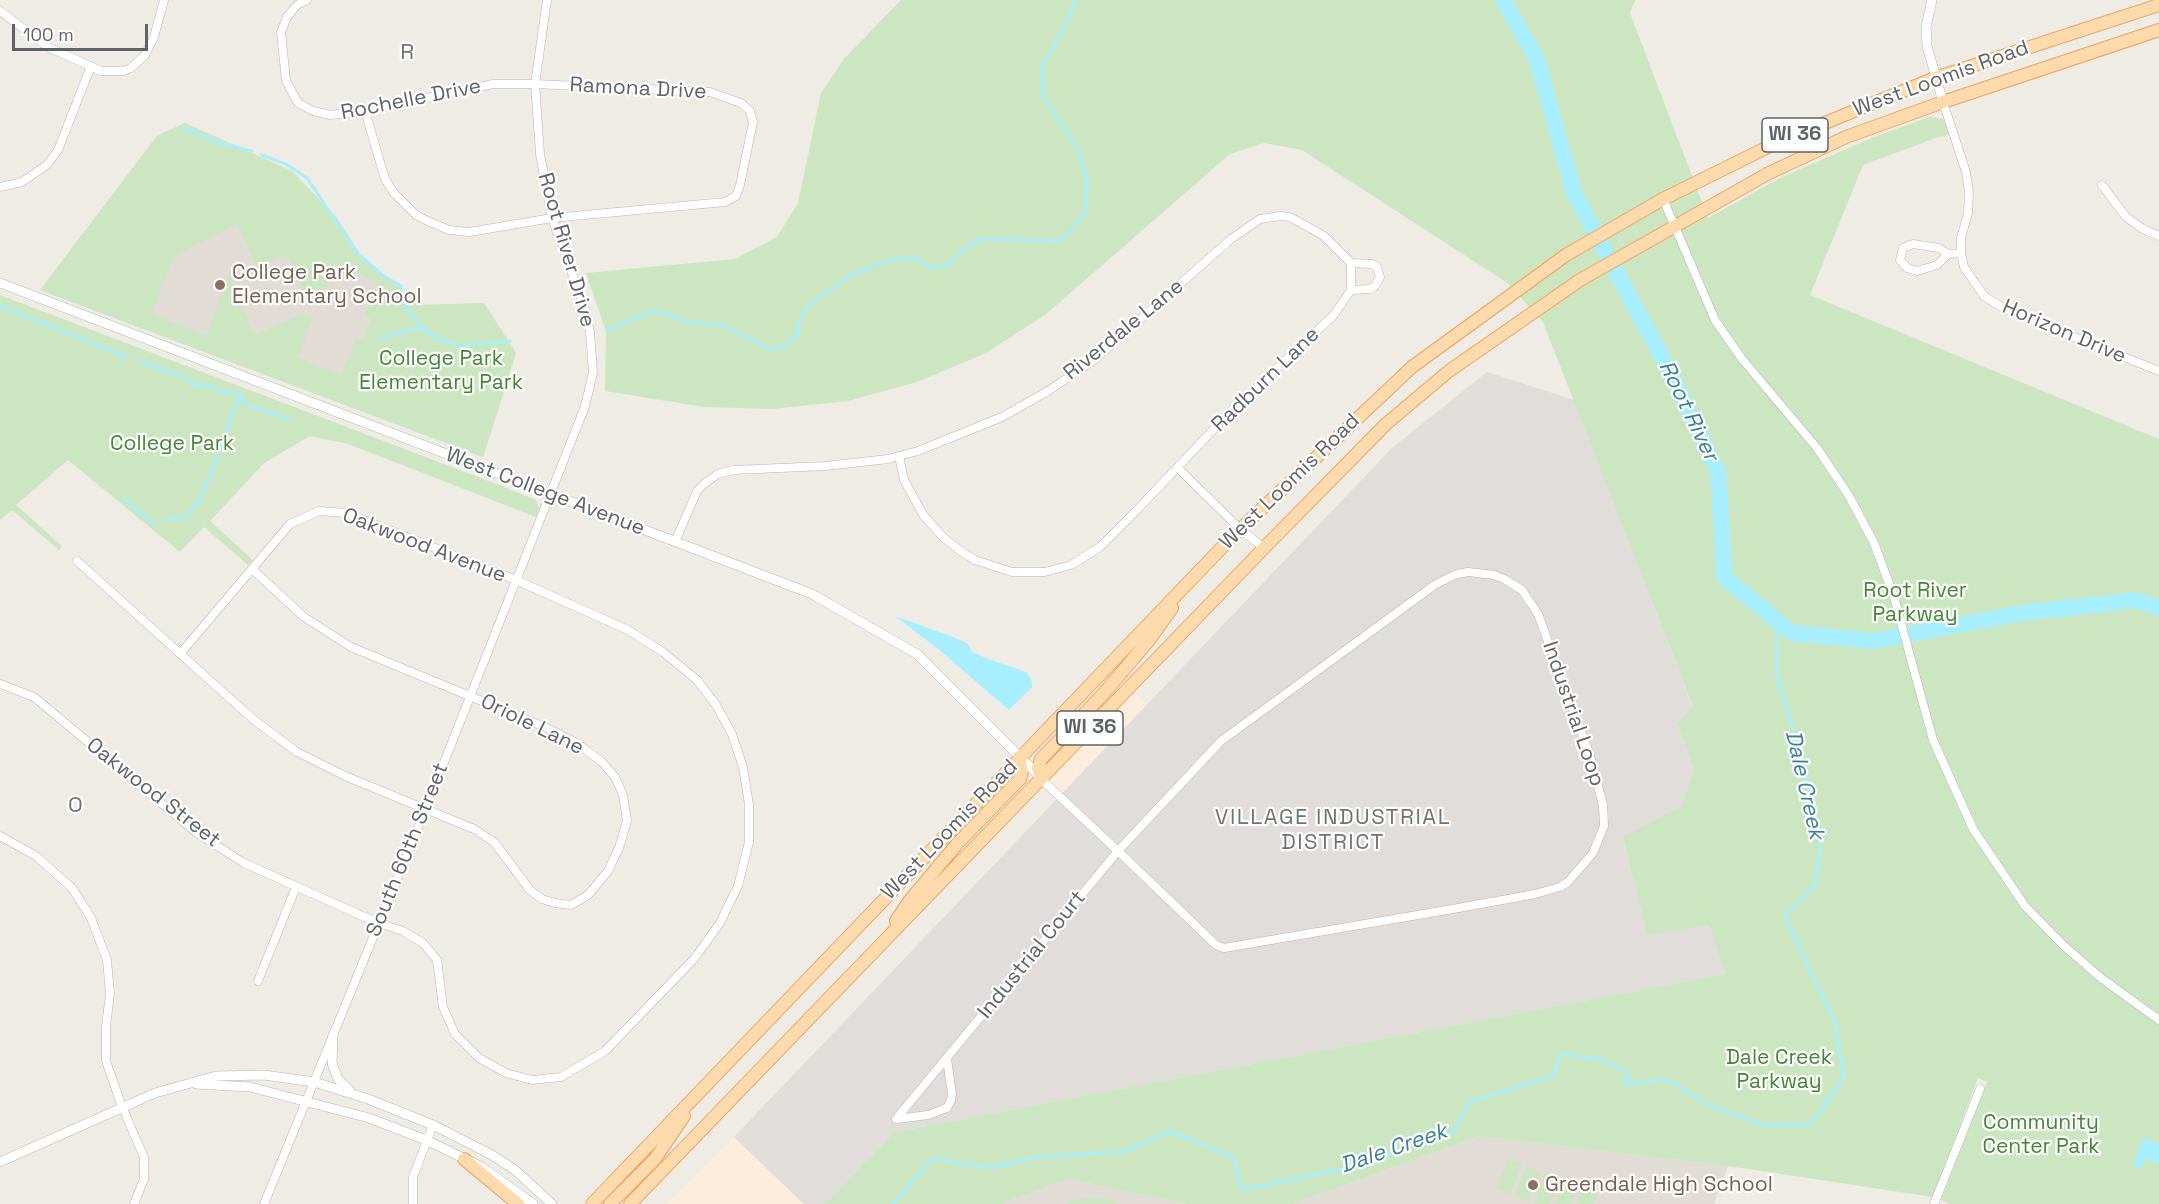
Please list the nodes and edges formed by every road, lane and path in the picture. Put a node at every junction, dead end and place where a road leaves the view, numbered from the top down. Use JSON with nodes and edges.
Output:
{"nodes":[{"id":1,"x":164,"y":0,"type":"edge"},
{"id":2,"x":307,"y":0,"type":"edge"},
{"id":3,"x":547,"y":0,"type":"edge"},
{"id":4,"x":1932,"y":0,"type":"edge"},
{"id":5,"x":2159,"y":5,"type":"edge"},
{"id":6,"x":0,"y":11,"type":"edge"},
{"id":7,"x":2159,"y":30,"type":"edge"},
{"id":8,"x":91,"y":66,"type":"junction"},
{"id":9,"x":1935,"y":78,"type":"junction"},
{"id":10,"x":535,"y":84,"type":"junction"},
{"id":11,"x":1944,"y":102,"type":"junction"},
{"id":12,"x":365,"y":111,"type":"junction"},
{"id":13,"x":2102,"y":185,"type":"dead end"},
{"id":14,"x":0,"y":187,"type":"edge"},
{"id":15,"x":1663,"y":199,"type":"junction"},
{"id":16,"x":552,"y":218,"type":"junction"},
{"id":17,"x":1674,"y":225,"type":"junction"},
{"id":18,"x":2159,"y":236,"type":"edge"},
{"id":19,"x":1961,"y":253,"type":"junction"},
{"id":20,"x":1948,"y":254,"type":"junction"},
{"id":21,"x":1351,"y":262,"type":"junction"},
{"id":22,"x":0,"y":283,"type":"edge"},
{"id":23,"x":1351,"y":290,"type":"junction"},
{"id":24,"x":2159,"y":371,"type":"edge"},
{"id":25,"x":899,"y":456,"type":"junction"},
{"id":26,"x":1178,"y":468,"type":"junction"},
{"id":27,"x":550,"y":494,"type":"junction"},
{"id":28,"x":1240,"y":529,"type":"junction"},
{"id":29,"x":675,"y":542,"type":"junction"},
{"id":30,"x":1263,"y":548,"type":"junction"},
{"id":31,"x":77,"y":561,"type":"dead end"},
{"id":32,"x":252,"y":569,"type":"junction"},
{"id":33,"x":1195,"y":575,"type":"junction"},
{"id":34,"x":516,"y":580,"type":"junction"},
{"id":35,"x":180,"y":654,"type":"junction"},
{"id":36,"x":0,"y":684,"type":"edge"},
{"id":37,"x":470,"y":695,"type":"junction"},
{"id":38,"x":1019,"y":757,"type":"junction"},
{"id":39,"x":1041,"y":779,"type":"junction"},
{"id":40,"x":426,"y":808,"type":"junction"},
{"id":41,"x":0,"y":836,"type":"edge"},
{"id":42,"x":1118,"y":851,"type":"junction"},
{"id":43,"x":296,"y":887,"type":"junction"},
{"id":44,"x":378,"y":923,"type":"junction"},
{"id":45,"x":880,"y":946,"type":"junction"},
{"id":46,"x":258,"y":981,"type":"dead end"},
{"id":47,"x":2159,"y":1020,"type":"edge"},
{"id":48,"x":333,"y":1035,"type":"junction"},
{"id":49,"x":947,"y":1059,"type":"junction"},
{"id":50,"x":314,"y":1082,"type":"junction"},
{"id":51,"x":189,"y":1083,"type":"junction"},
{"id":52,"x":703,"y":1088,"type":"junction"},
{"id":53,"x":1980,"y":1089,"type":"dead end"},
{"id":54,"x":354,"y":1095,"type":"junction"},
{"id":55,"x":307,"y":1101,"type":"junction"},
{"id":56,"x":122,"y":1107,"type":"junction"},
{"id":57,"x":433,"y":1125,"type":"junction"},
{"id":58,"x":426,"y":1140,"type":"junction"},
{"id":59,"x":464,"y":1159,"type":"junction"},
{"id":60,"x":0,"y":1162,"type":"edge"},
{"id":61,"x":266,"y":1203,"type":"edge"},
{"id":62,"x":134,"y":1204,"type":"edge"},
{"id":63,"x":413,"y":1204,"type":"edge"},
{"id":64,"x":518,"y":1204,"type":"edge"},
{"id":65,"x":533,"y":1204,"type":"edge"},
{"id":66,"x":552,"y":1204,"type":"edge"},
{"id":67,"x":592,"y":1204,"type":"edge"},
{"id":68,"x":610,"y":1204,"type":"edge"},
{"id":69,"x":630,"y":1204,"type":"edge"},
{"id":70,"x":1934,"y":1204,"type":"edge"}],
"edges":[{"from":1,"to":8,"type":"street"},
{"from":2,"to":12,"type":"street","name":"Rochelle Drive"},
{"from":3,"to":10,"type":"street","name":"Root River Drive"},
{"from":4,"to":9,"type":"street","name":"Horizon Drive"},
{"from":5,"to":9,"type":"main road","name":"West Loomis Road","number":"WI 36"},
{"from":6,"to":8,"type":"street"},
{"from":7,"to":11,"type":"main road","name":"West Loomis Road","number":"WI 36"},
{"from":8,"to":14,"type":"street"},
{"from":9,"to":11,"type":"street","name":"Horizon Drive"},
{"from":9,"to":15,"type":"main road","name":"West Loomis Road","number":"WI 36"},
{"from":10,"to":12,"type":"street","name":"Rochelle Drive"},
{"from":10,"to":16,"type":"street","name":"Root River Drive"},
{"from":10,"to":16,"type":"street","name":"Ramona Drive"},
{"from":11,"to":17,"type":"main road","name":"West Loomis Road","number":"WI 36"},
{"from":11,"to":19,"type":"street","name":"Horizon Drive"},
{"from":12,"to":16,"type":"street","name":"Ramona Drive"},
{"from":13,"to":18,"type":"street"},
{"from":15,"to":17,"type":"street"},
{"from":15,"to":28,"type":"main road","name":"West Loomis Road","number":"WI 36"},
{"from":16,"to":27,"type":"street","name":"Root River Drive"},
{"from":17,"to":30,"type":"main road","name":"West Loomis Road","number":"WI 36"},
{"from":17,"to":47,"type":"street"},
{"from":19,"to":20,"type":"street"},
{"from":19,"to":24,"type":"street","name":"Horizon Drive"},
{"from":20,"to":20,"type":"street"},
{"from":21,"to":23,"type":"street"},
{"from":21,"to":23,"type":"street"},
{"from":21,"to":25,"type":"street","name":"Riverdale Lane"},
{"from":22,"to":27,"type":"street","name":"West College Avenue"},
{"from":23,"to":26,"type":"street","name":"Radburn Lane"},
{"from":25,"to":26,"type":"street","name":"Radburn Lane"},
{"from":25,"to":29,"type":"street","name":"Riverdale Lane"},
{"from":26,"to":28,"type":"street"},
{"from":27,"to":29,"type":"street","name":"West College Avenue"},
{"from":27,"to":34,"type":"street","name":"South 60th Street"},
{"from":28,"to":30,"type":"street"},
{"from":28,"to":33,"type":"main road","name":"West Loomis Road","number":"WI 36"},
{"from":29,"to":38,"type":"street","name":"West College Avenue"},
{"from":30,"to":39,"type":"main road","name":"West Loomis Road","number":"WI 36"},
{"from":31,"to":35,"type":"street","name":"Oriole Lane"},
{"from":32,"to":34,"type":"street","name":"Oakwood Avenue"},
{"from":32,"to":35,"type":"street","name":"Oakwood Avenue"},
{"from":32,"to":37,"type":"street","name":"Oriole Lane"},
{"from":33,"to":38,"type":"main road","name":"West Loomis Road","number":"WI 36"},
{"from":33,"to":39,"type":"main road"},
{"from":34,"to":37,"type":"street","name":"South 60th Street"},
{"from":34,"to":44,"type":"street","name":"Oakwood Avenue"},
{"from":35,"to":40,"type":"street","name":"Oriole Lane"},
{"from":36,"to":43,"type":"street","name":"Oakwood Street"},
{"from":37,"to":40,"type":"street","name":"South 60th Street"},
{"from":37,"to":40,"type":"street","name":"Oriole Lane"},
{"from":38,"to":39,"type":"street","name":"West College Avenue"},
{"from":38,"to":45,"type":"main road"},
{"from":38,"to":52,"type":"main road","name":"West Loomis Road","number":"WI 36"},
{"from":39,"to":42,"type":"street","name":"Industrial Loop"},
{"from":39,"to":45,"type":"main road","name":"West Loomis Road","number":"WI 36"},
{"from":40,"to":44,"type":"street","name":"South 60th Street"},
{"from":41,"to":56,"type":"street"},
{"from":42,"to":42,"type":"street","name":"Industrial Loop"},
{"from":42,"to":49,"type":"street","name":"Industrial Court"},
{"from":43,"to":44,"type":"street","name":"Oakwood Street"},
{"from":43,"to":46,"type":"street"},
{"from":44,"to":48,"type":"street","name":"South 60th Street"},
{"from":45,"to":69,"type":"main road","name":"West Loomis Road","number":"WI 36"},
{"from":48,"to":50,"type":"street","name":"South 60th Street"},
{"from":48,"to":54,"type":"street"},
{"from":49,"to":49,"type":"street","name":"Industrial Court"},
{"from":50,"to":51,"type":"street"},
{"from":50,"to":54,"type":"street"},
{"from":50,"to":55,"type":"street","name":"South 60th Street"},
{"from":51,"to":55,"type":"street"},
{"from":51,"to":56,"type":"street"},
{"from":52,"to":67,"type":"main road","name":"West Loomis Road","number":"WI 36"},
{"from":52,"to":68,"type":"main road"},
{"from":53,"to":70,"type":"street"},
{"from":54,"to":57,"type":"street"},
{"from":55,"to":58,"type":"street"},
{"from":55,"to":61,"type":"street","name":"South 60th Street"},
{"from":56,"to":60,"type":"street"},
{"from":56,"to":62,"type":"street"},
{"from":57,"to":58,"type":"street"},
{"from":57,"to":66,"type":"street"},
{"from":58,"to":59,"type":"street"},
{"from":58,"to":63,"type":"street"},
{"from":59,"to":64,"type":"main road"},
{"from":59,"to":65,"type":"street"}]}
